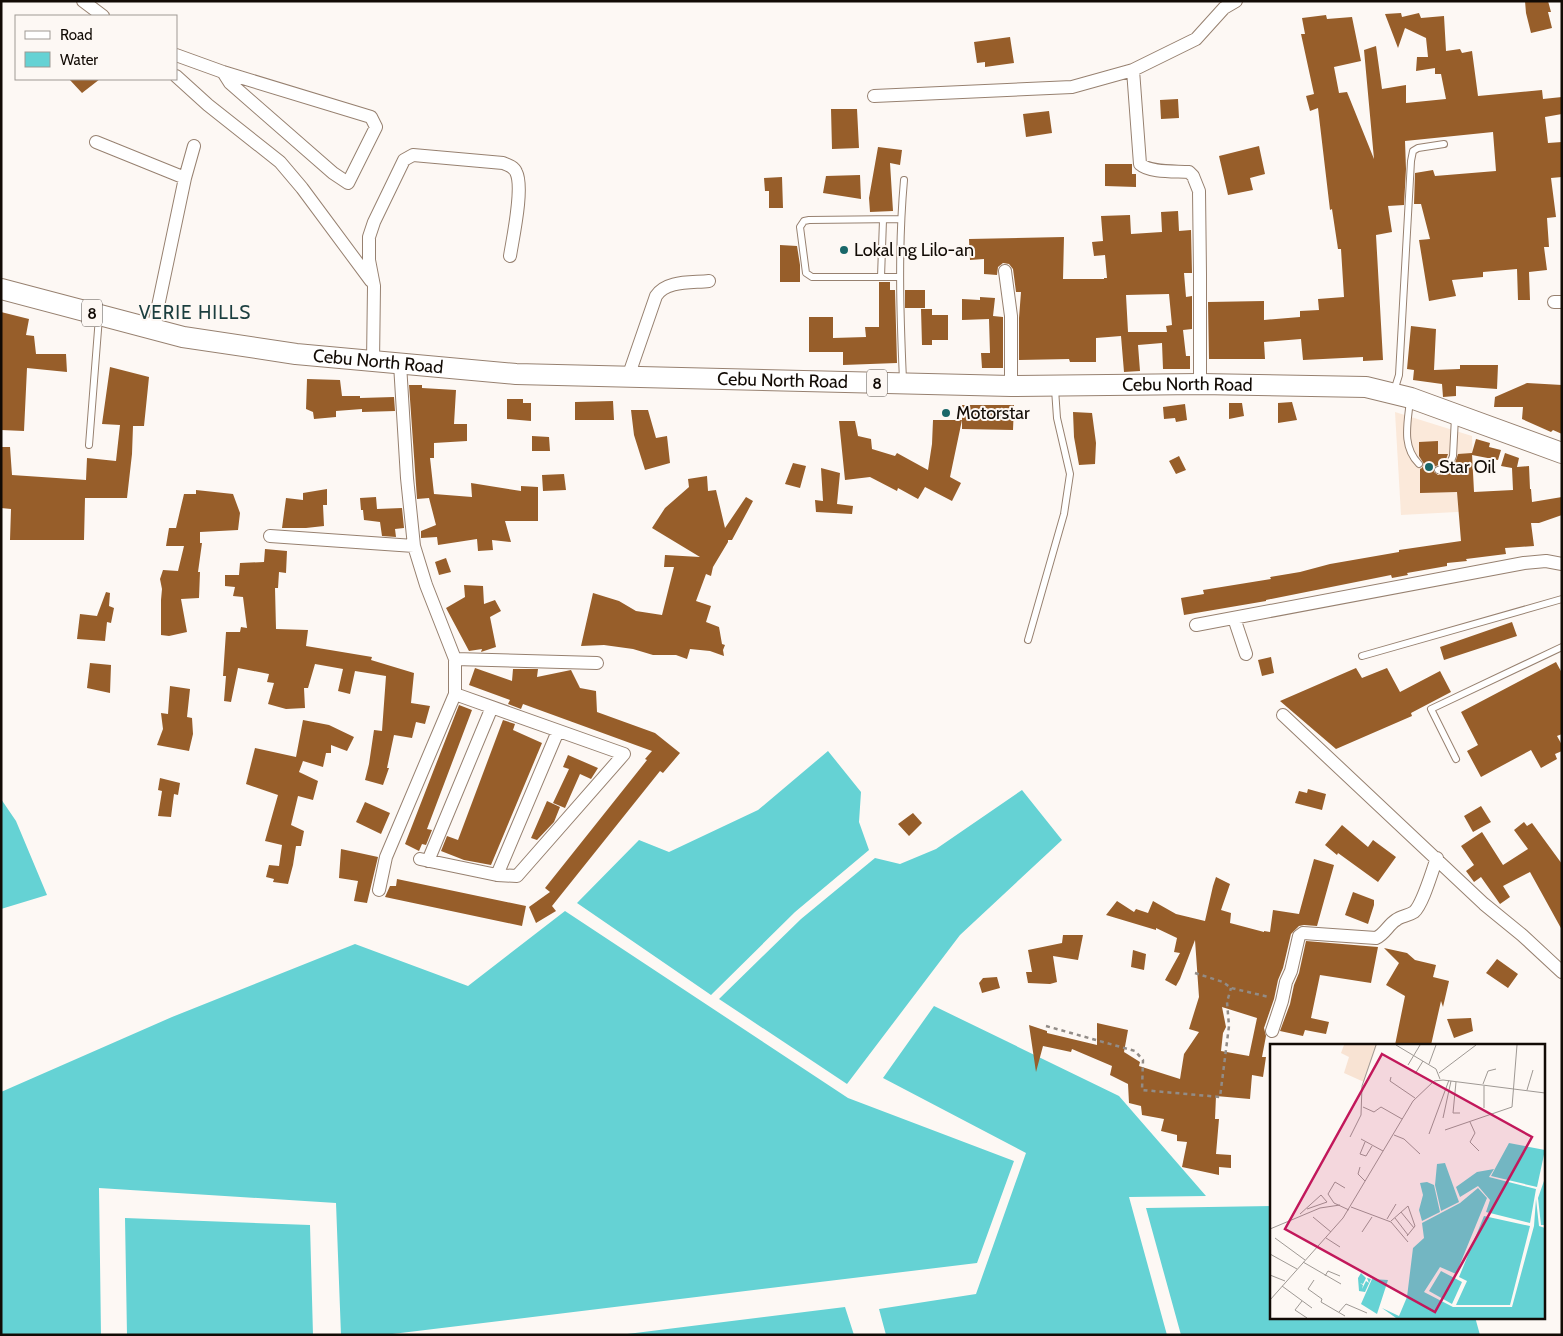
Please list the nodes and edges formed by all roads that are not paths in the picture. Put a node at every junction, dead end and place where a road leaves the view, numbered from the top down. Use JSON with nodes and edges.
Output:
{"nodes":[{"id":1,"x":83,"y":1,"type":"edge"},
{"id":2,"x":1236,"y":1,"type":"edge"},
{"id":3,"x":102,"y":15,"type":"edge"},
{"id":4,"x":178,"y":56,"type":"edge"},
{"id":5,"x":1133,"y":70,"type":"junction"},
{"id":6,"x":223,"y":72,"type":"junction"},
{"id":7,"x":178,"y":78,"type":"edge"},
{"id":8,"x":874,"y":96,"type":"dead end"},
{"id":9,"x":96,"y":142,"type":"dead end"},
{"id":10,"x":1444,"y":144,"type":"dead end"},
{"id":11,"x":194,"y":146,"type":"dead end"},
{"id":12,"x":185,"y":178,"type":"junction"},
{"id":13,"x":904,"y":180,"type":"dead end"},
{"id":14,"x":900,"y":219,"type":"junction"},
{"id":15,"x":883,"y":220,"type":"junction"},
{"id":16,"x":510,"y":256,"type":"dead end"},
{"id":17,"x":1005,"y":271,"type":"dead end"},
{"id":18,"x":882,"y":277,"type":"junction"},
{"id":19,"x":900,"y":277,"type":"junction"},
{"id":20,"x":709,"y":281,"type":"dead end"},
{"id":21,"x":374,"y":286,"type":"junction"},
{"id":22,"x":1,"y":289,"type":"edge"},
{"id":23,"x":100,"y":315,"type":"junction"},
{"id":24,"x":153,"y":330,"type":"junction"},
{"id":25,"x":373,"y":362,"type":"junction"},
{"id":26,"x":400,"y":364,"type":"junction"},
{"id":27,"x":628,"y":377,"type":"junction"},
{"id":28,"x":904,"y":384,"type":"junction"},
{"id":29,"x":1200,"y":384,"type":"junction"},
{"id":30,"x":1011,"y":386,"type":"junction"},
{"id":31,"x":1055,"y":386,"type":"junction"},
{"id":32,"x":1402,"y":396,"type":"junction"},
{"id":33,"x":1455,"y":414,"type":"junction"},
{"id":34,"x":90,"y":445,"type":"dead end"},
{"id":35,"x":1562,"y":453,"type":"edge"},
{"id":36,"x":1420,"y":464,"type":"dead end"},
{"id":37,"x":1438,"y":470,"type":"dead end"},
{"id":38,"x":270,"y":536,"type":"dead end"},
{"id":39,"x":414,"y":546,"type":"junction"},
{"id":40,"x":1562,"y":564,"type":"edge"},
{"id":41,"x":1562,"y":599,"type":"edge"},
{"id":42,"x":1234,"y":618,"type":"junction"},
{"id":43,"x":1196,"y":625,"type":"dead end"},
{"id":44,"x":1028,"y":640,"type":"dead end"},
{"id":45,"x":1562,"y":648,"type":"edge"},
{"id":46,"x":1246,"y":654,"type":"dead end"},
{"id":47,"x":1362,"y":656,"type":"dead end"},
{"id":48,"x":455,"y":660,"type":"junction"},
{"id":49,"x":597,"y":663,"type":"dead end"},
{"id":50,"x":455,"y":694,"type":"junction"},
{"id":51,"x":492,"y":707,"type":"junction"},
{"id":52,"x":1283,"y":715,"type":"dead end"},
{"id":53,"x":558,"y":731,"type":"junction"},
{"id":54,"x":1456,"y":759,"type":"dead end"},
{"id":55,"x":1436,"y":858,"type":"junction"},
{"id":56,"x":497,"y":875,"type":"junction"},
{"id":57,"x":379,"y":890,"type":"dead end"},
{"id":58,"x":1562,"y":972,"type":"edge"},
{"id":59,"x":1272,"y":1031,"type":"dead end"}],
"edges":[{"from":1,"to":3,"type":"street"},
{"from":2,"to":5,"type":"street"},
{"from":4,"to":6,"type":"street"},
{"from":5,"to":8,"type":"street"},
{"from":5,"to":29,"type":"street"},
{"from":6,"to":6,"type":"street"},
{"from":7,"to":21,"type":"street"},
{"from":9,"to":12,"type":"street"},
{"from":10,"to":32,"type":"lane"},
{"from":11,"to":12,"type":"street"},
{"from":12,"to":24,"type":"street"},
{"from":13,"to":14,"type":"lane"},
{"from":14,"to":15,"type":"lane"},
{"from":14,"to":19,"type":"lane"},
{"from":15,"to":18,"type":"lane"},
{"from":15,"to":18,"type":"lane"},
{"from":16,"to":21,"type":"street"},
{"from":17,"to":30,"type":"street"},
{"from":18,"to":19,"type":"lane"},
{"from":19,"to":28,"type":"lane"},
{"from":20,"to":27,"type":"street"},
{"from":21,"to":25,"type":"street"},
{"from":22,"to":23,"type":"main road","name":"Cebu North Road","number":"8"},
{"from":23,"to":24,"type":"main road","name":"Cebu North Road","number":"8"},
{"from":23,"to":34,"type":"lane"},
{"from":24,"to":25,"type":"main road","name":"Cebu North Road","number":"8"},
{"from":25,"to":26,"type":"main road","name":"Cebu North Road","number":"8"},
{"from":26,"to":27,"type":"main road","name":"Cebu North Road","number":"8"},
{"from":26,"to":39,"type":"street"},
{"from":27,"to":28,"type":"main road","name":"Cebu North Road","number":"8"},
{"from":28,"to":30,"type":"main road","name":"Cebu North Road","number":"8"},
{"from":29,"to":31,"type":"main road","name":"Cebu North Road","number":"8"},
{"from":29,"to":32,"type":"main road","name":"Cebu North Road","number":"8"},
{"from":30,"to":31,"type":"main road","name":"Cebu North Road","number":"8"},
{"from":31,"to":44,"type":"lane"},
{"from":32,"to":33,"type":"main road","name":"Cebu North Road","number":"8"},
{"from":32,"to":36,"type":"lane"},
{"from":33,"to":35,"type":"main road","name":"Cebu North Road","number":"8"},
{"from":33,"to":37,"type":"lane"},
{"from":38,"to":39,"type":"street"},
{"from":39,"to":48,"type":"street"},
{"from":40,"to":42,"type":"street"},
{"from":41,"to":47,"type":"lane"},
{"from":42,"to":43,"type":"street"},
{"from":42,"to":46,"type":"street"},
{"from":45,"to":54,"type":"lane"},
{"from":48,"to":49,"type":"street"},
{"from":48,"to":50,"type":"street"},
{"from":50,"to":51,"type":"street"},
{"from":50,"to":57,"type":"street"},
{"from":51,"to":53,"type":"street"},
{"from":51,"to":56,"type":"street"},
{"from":52,"to":55,"type":"street"},
{"from":53,"to":56,"type":"street"},
{"from":53,"to":56,"type":"street"},
{"from":55,"to":58,"type":"street"},
{"from":55,"to":59,"type":"street"}]}
